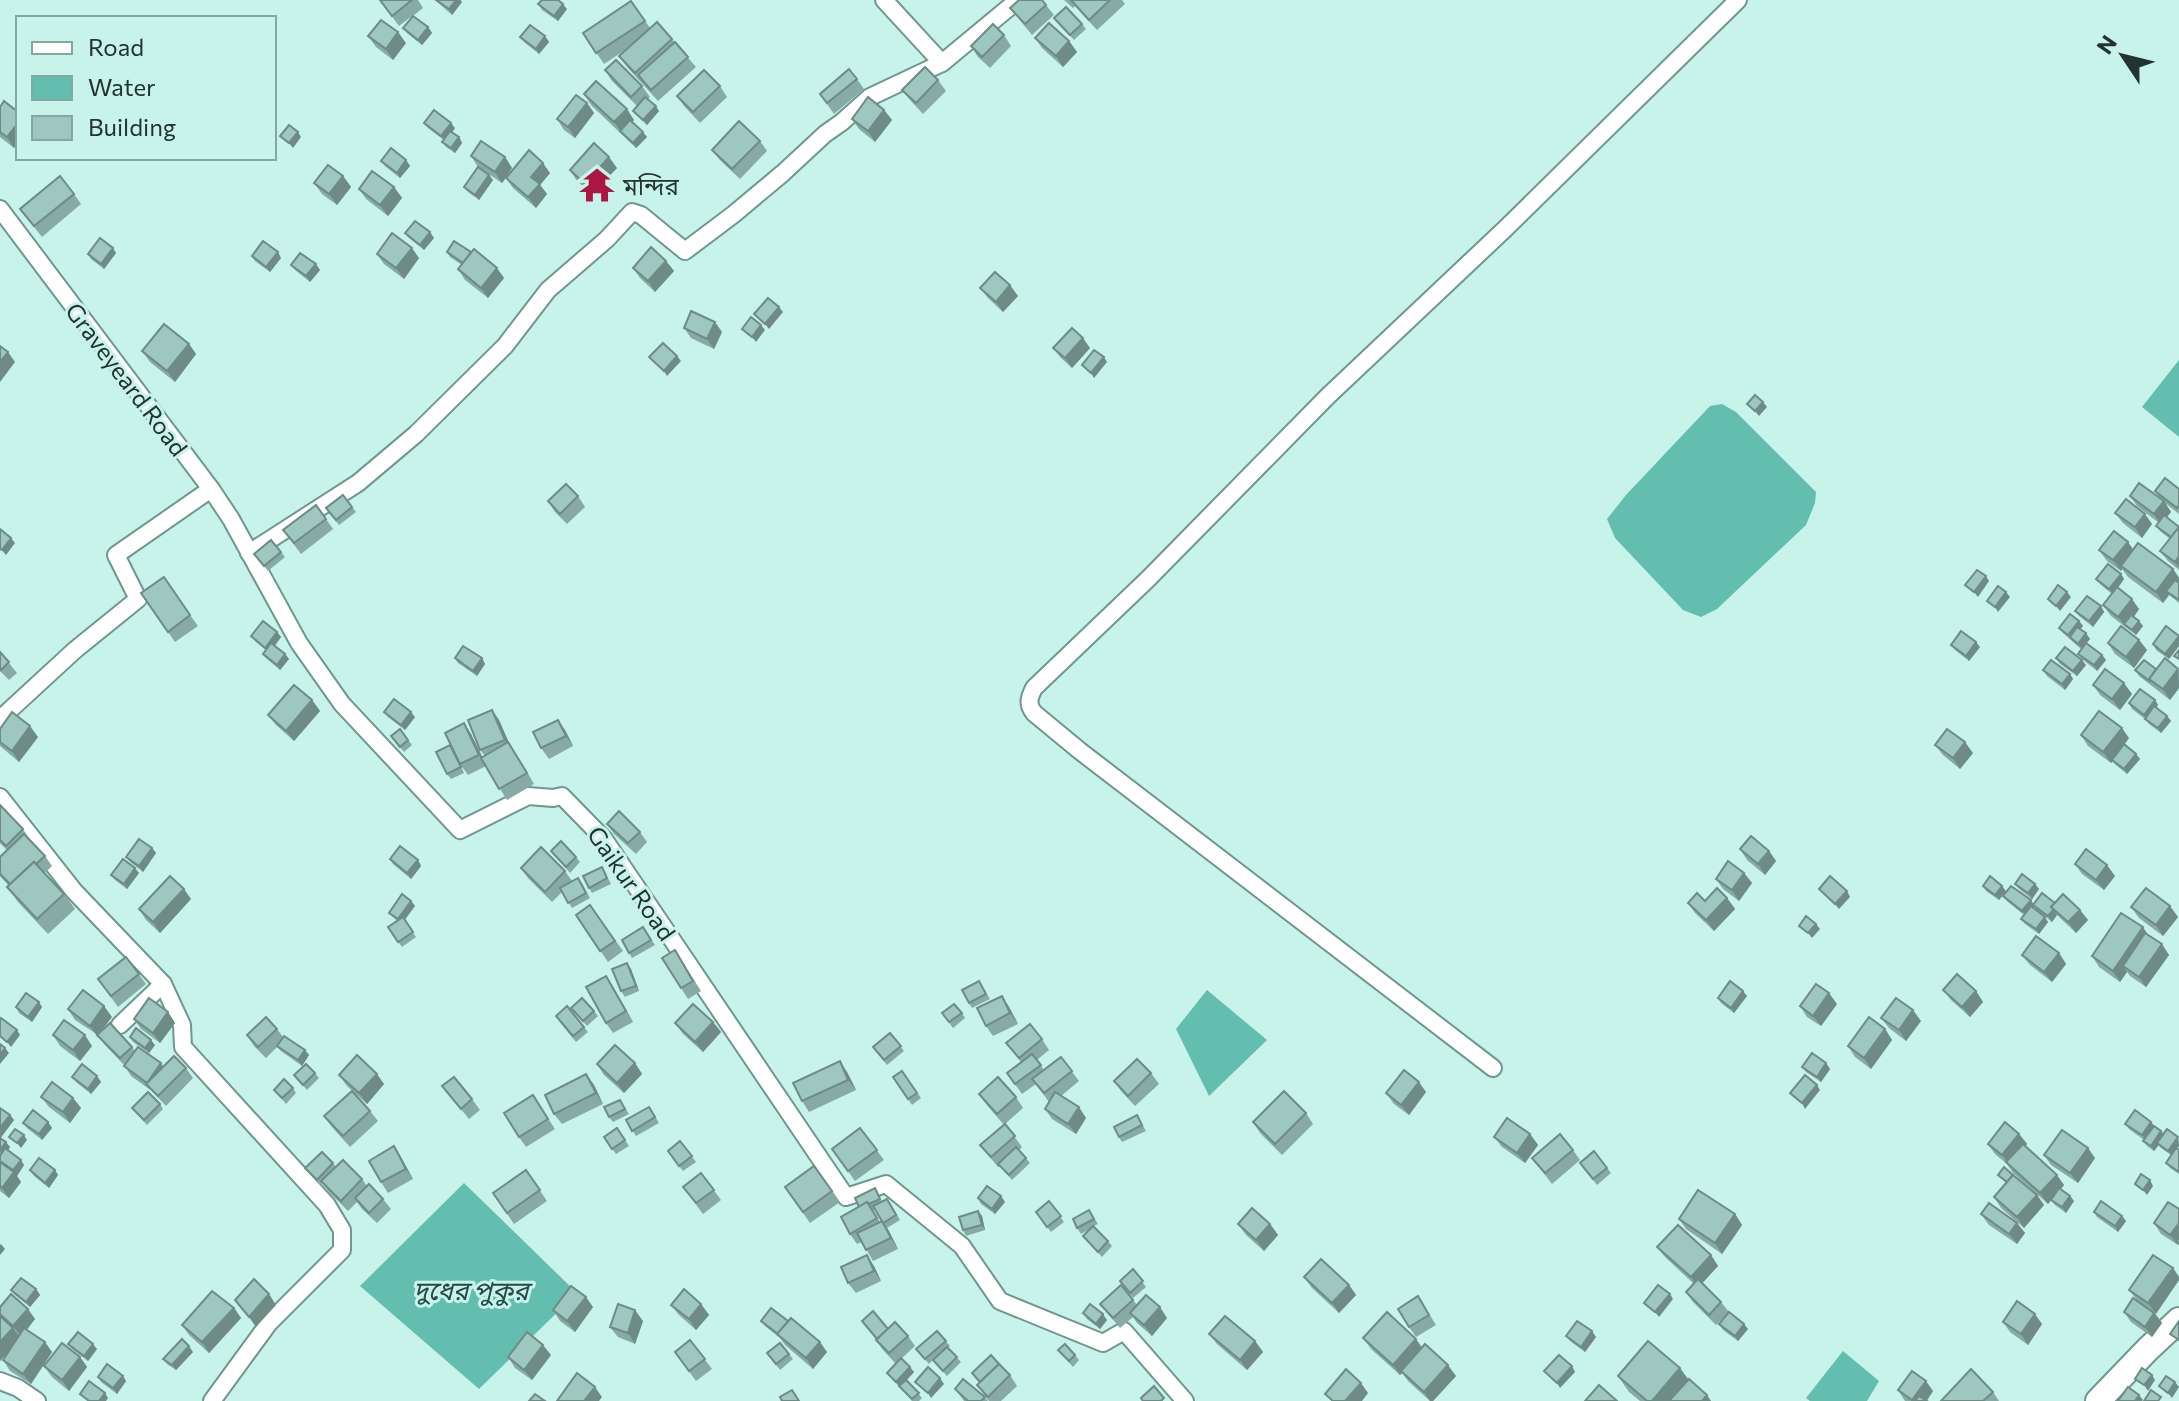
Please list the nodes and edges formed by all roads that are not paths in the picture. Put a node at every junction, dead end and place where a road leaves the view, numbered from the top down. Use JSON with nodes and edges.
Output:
{"nodes":[{"id":1,"x":884,"y":0,"type":"edge"},
{"id":2,"x":1018,"y":0,"type":"edge"},
{"id":3,"x":1738,"y":0,"type":"edge"},
{"id":4,"x":942,"y":63,"type":"junction"},
{"id":5,"x":0,"y":209,"type":"edge"},
{"id":6,"x":211,"y":489,"type":"junction"},
{"id":7,"x":249,"y":553,"type":"junction"},
{"id":8,"x":0,"y":719,"type":"edge"},
{"id":9,"x":0,"y":797,"type":"edge"},
{"id":10,"x":163,"y":984,"type":"junction"},
{"id":11,"x":120,"y":1025,"type":"dead end"},
{"id":12,"x":1493,"y":1068,"type":"dead end"},
{"id":13,"x":2179,"y":1320,"type":"edge"},
{"id":14,"x":0,"y":1381,"type":"edge"},
{"id":15,"x":37,"y":1401,"type":"edge"},
{"id":16,"x":212,"y":1401,"type":"edge"},
{"id":17,"x":1185,"y":1401,"type":"edge"},
{"id":18,"x":2098,"y":1401,"type":"edge"}],
"edges":[{"from":1,"to":4,"type":"street"},
{"from":2,"to":4,"type":"street"},
{"from":3,"to":12,"type":"street"},
{"from":4,"to":7,"type":"street"},
{"from":5,"to":6,"type":"street","name":"Graveyeard Road"},
{"from":6,"to":7,"type":"street","name":"Graveyeard Road"},
{"from":6,"to":8,"type":"street"},
{"from":7,"to":17,"type":"street","name":"Gaikur Road"},
{"from":9,"to":10,"type":"street"},
{"from":10,"to":11,"type":"street"},
{"from":10,"to":16,"type":"street"},
{"from":13,"to":18,"type":"main road"},
{"from":14,"to":15,"type":"street"}]}
